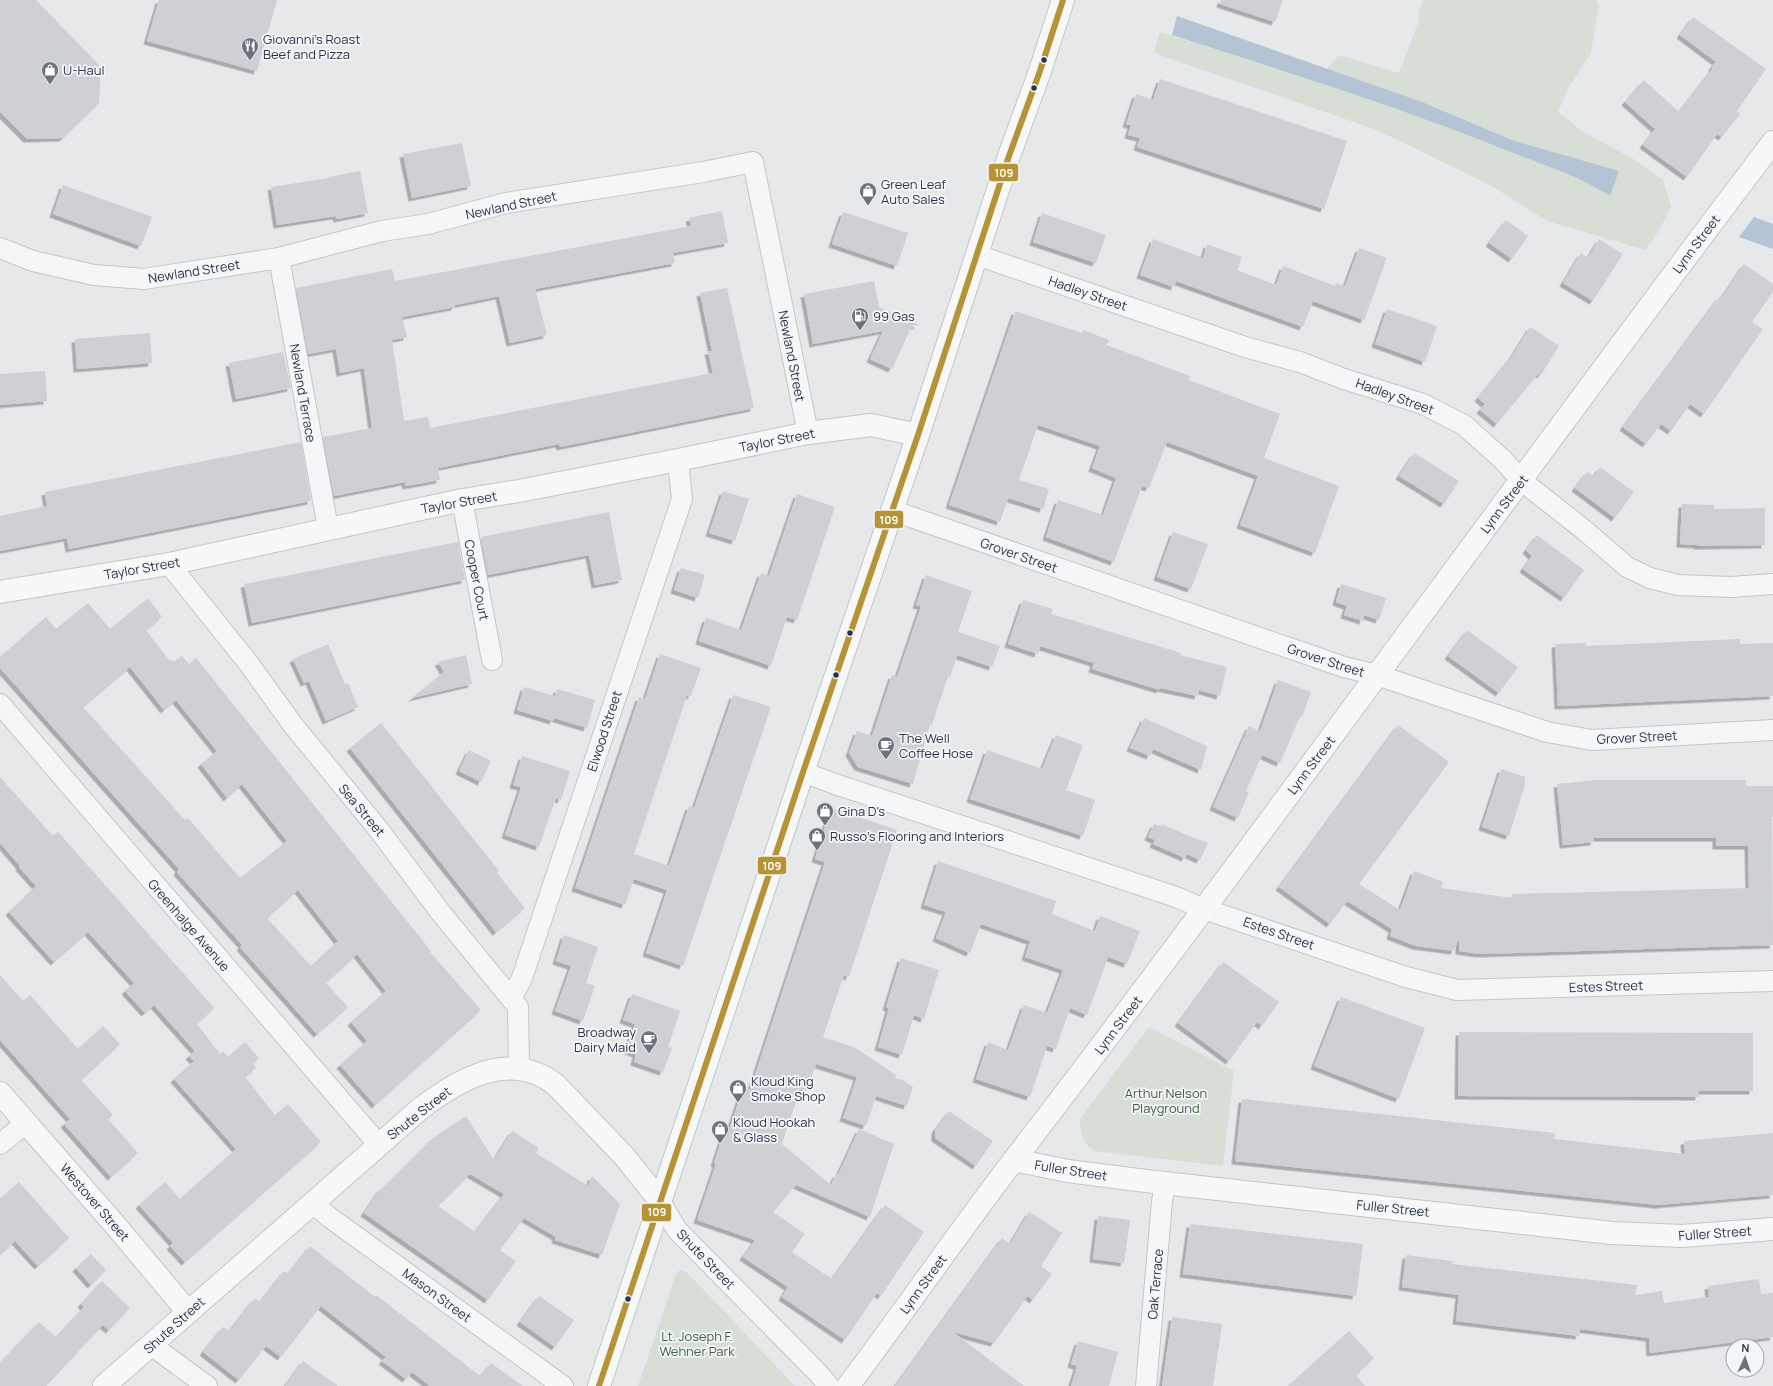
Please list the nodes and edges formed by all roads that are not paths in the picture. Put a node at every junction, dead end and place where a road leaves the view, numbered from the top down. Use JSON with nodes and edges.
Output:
{"nodes":[{"id":1,"x":1063,"y":0,"type":"edge"},
{"id":2,"x":1773,"y":142,"type":"edge"},
{"id":3,"x":0,"y":248,"type":"edge"},
{"id":4,"x":977,"y":255,"type":"junction"},
{"id":5,"x":278,"y":258,"type":"junction"},
{"id":6,"x":808,"y":433,"type":"junction"},
{"id":7,"x":918,"y":435,"type":"junction"},
{"id":8,"x":678,"y":460,"type":"junction"},
{"id":9,"x":1522,"y":481,"type":"junction"},
{"id":10,"x":462,"y":500,"type":"junction"},
{"id":11,"x":891,"y":510,"type":"junction"},
{"id":12,"x":328,"y":528,"type":"junction"},
{"id":13,"x":169,"y":564,"type":"junction"},
{"id":14,"x":1773,"y":584,"type":"edge"},
{"id":15,"x":0,"y":592,"type":"edge"},
{"id":16,"x":492,"y":660,"type":"dead end"},
{"id":17,"x":1377,"y":675,"type":"junction"},
{"id":18,"x":0,"y":704,"type":"edge"},
{"id":19,"x":1773,"y":730,"type":"edge"},
{"id":20,"x":803,"y":772,"type":"junction"},
{"id":21,"x":1204,"y":909,"type":"junction"},
{"id":22,"x":1773,"y":981,"type":"edge"},
{"id":23,"x":511,"y":999,"type":"junction"},
{"id":24,"x":519,"y":1069,"type":"junction"},
{"id":25,"x":0,"y":1093,"type":"edge"},
{"id":26,"x":26,"y":1123,"type":"junction"},
{"id":27,"x":0,"y":1144,"type":"edge"},
{"id":28,"x":379,"y":1145,"type":"junction"},
{"id":29,"x":1014,"y":1160,"type":"junction"},
{"id":30,"x":1165,"y":1183,"type":"junction"},
{"id":31,"x":660,"y":1201,"type":"junction"},
{"id":32,"x":313,"y":1203,"type":"junction"},
{"id":33,"x":1773,"y":1229,"type":"edge"},
{"id":34,"x":188,"y":1312,"type":"junction"},
{"id":35,"x":151,"y":1345,"type":"junction"},
{"id":36,"x":104,"y":1386,"type":"edge"},
{"id":37,"x":207,"y":1386,"type":"edge"},
{"id":38,"x":563,"y":1386,"type":"edge"},
{"id":39,"x":599,"y":1386,"type":"edge"},
{"id":40,"x":829,"y":1386,"type":"edge"},
{"id":41,"x":848,"y":1386,"type":"edge"},
{"id":42,"x":1146,"y":1386,"type":"edge"}],
"edges":[{"from":1,"to":4,"type":"main road"},
{"from":2,"to":9,"type":"main road","name":"Lynn Street"},
{"from":3,"to":5,"type":"street","name":"Newland Street"},
{"from":4,"to":7,"type":"main road"},
{"from":4,"to":9,"type":"street","name":"Hadley Street"},
{"from":5,"to":6,"type":"street","name":"Newland Street"},
{"from":5,"to":12,"type":"street","name":"Newland Terrace"},
{"from":6,"to":7,"type":"main road","name":"Taylor Street"},
{"from":6,"to":8,"type":"main road","name":"Taylor Street"},
{"from":7,"to":11,"type":"main road"},
{"from":8,"to":10,"type":"main road","name":"Taylor Street"},
{"from":8,"to":23,"type":"street","name":"Elwood Street"},
{"from":9,"to":14,"type":"street","name":"Hadley Street"},
{"from":9,"to":17,"type":"main road","name":"Lynn Street"},
{"from":10,"to":12,"type":"main road","name":"Taylor Street"},
{"from":10,"to":16,"type":"street","name":"Cooper Court"},
{"from":11,"to":17,"type":"street","name":"Grover Street"},
{"from":11,"to":20,"type":"main road"},
{"from":12,"to":13,"type":"main road","name":"Taylor Street"},
{"from":13,"to":15,"type":"main road","name":"Taylor Street"},
{"from":13,"to":23,"type":"street","name":"Sea Street"},
{"from":17,"to":19,"type":"street","name":"Grover Street"},
{"from":17,"to":21,"type":"main road","name":"Lynn Street"},
{"from":18,"to":28,"type":"street","name":"Greenhalge Avenue"},
{"from":20,"to":21,"type":"street","name":"Estes Street"},
{"from":20,"to":31,"type":"main road"},
{"from":21,"to":22,"type":"street","name":"Estes Street"},
{"from":21,"to":29,"type":"main road","name":"Lynn Street"},
{"from":23,"to":24,"type":"street","name":"Sea Street"},
{"from":24,"to":28,"type":"main road","name":"Shute Street"},
{"from":24,"to":31,"type":"main road","name":"Shute Street"},
{"from":25,"to":26,"type":"main road","name":"Westover Street"},
{"from":26,"to":27,"type":"street"},
{"from":26,"to":34,"type":"main road","name":"Westover Street"},
{"from":28,"to":32,"type":"main road","name":"Shute Street"},
{"from":29,"to":30,"type":"main road","name":"Fuller Street"},
{"from":29,"to":41,"type":"main road","name":"Lynn Street"},
{"from":30,"to":33,"type":"main road","name":"Fuller Street"},
{"from":30,"to":42,"type":"street","name":"Oak Terrace"},
{"from":31,"to":39,"type":"main road"},
{"from":31,"to":40,"type":"street","name":"Shute Street"},
{"from":32,"to":34,"type":"main road","name":"Shute Street"},
{"from":32,"to":38,"type":"street","name":"Mason Street"},
{"from":34,"to":35,"type":"main road","name":"Shute Street"},
{"from":35,"to":36,"type":"main road","name":"Shute Street"},
{"from":35,"to":37,"type":"street"}]}
